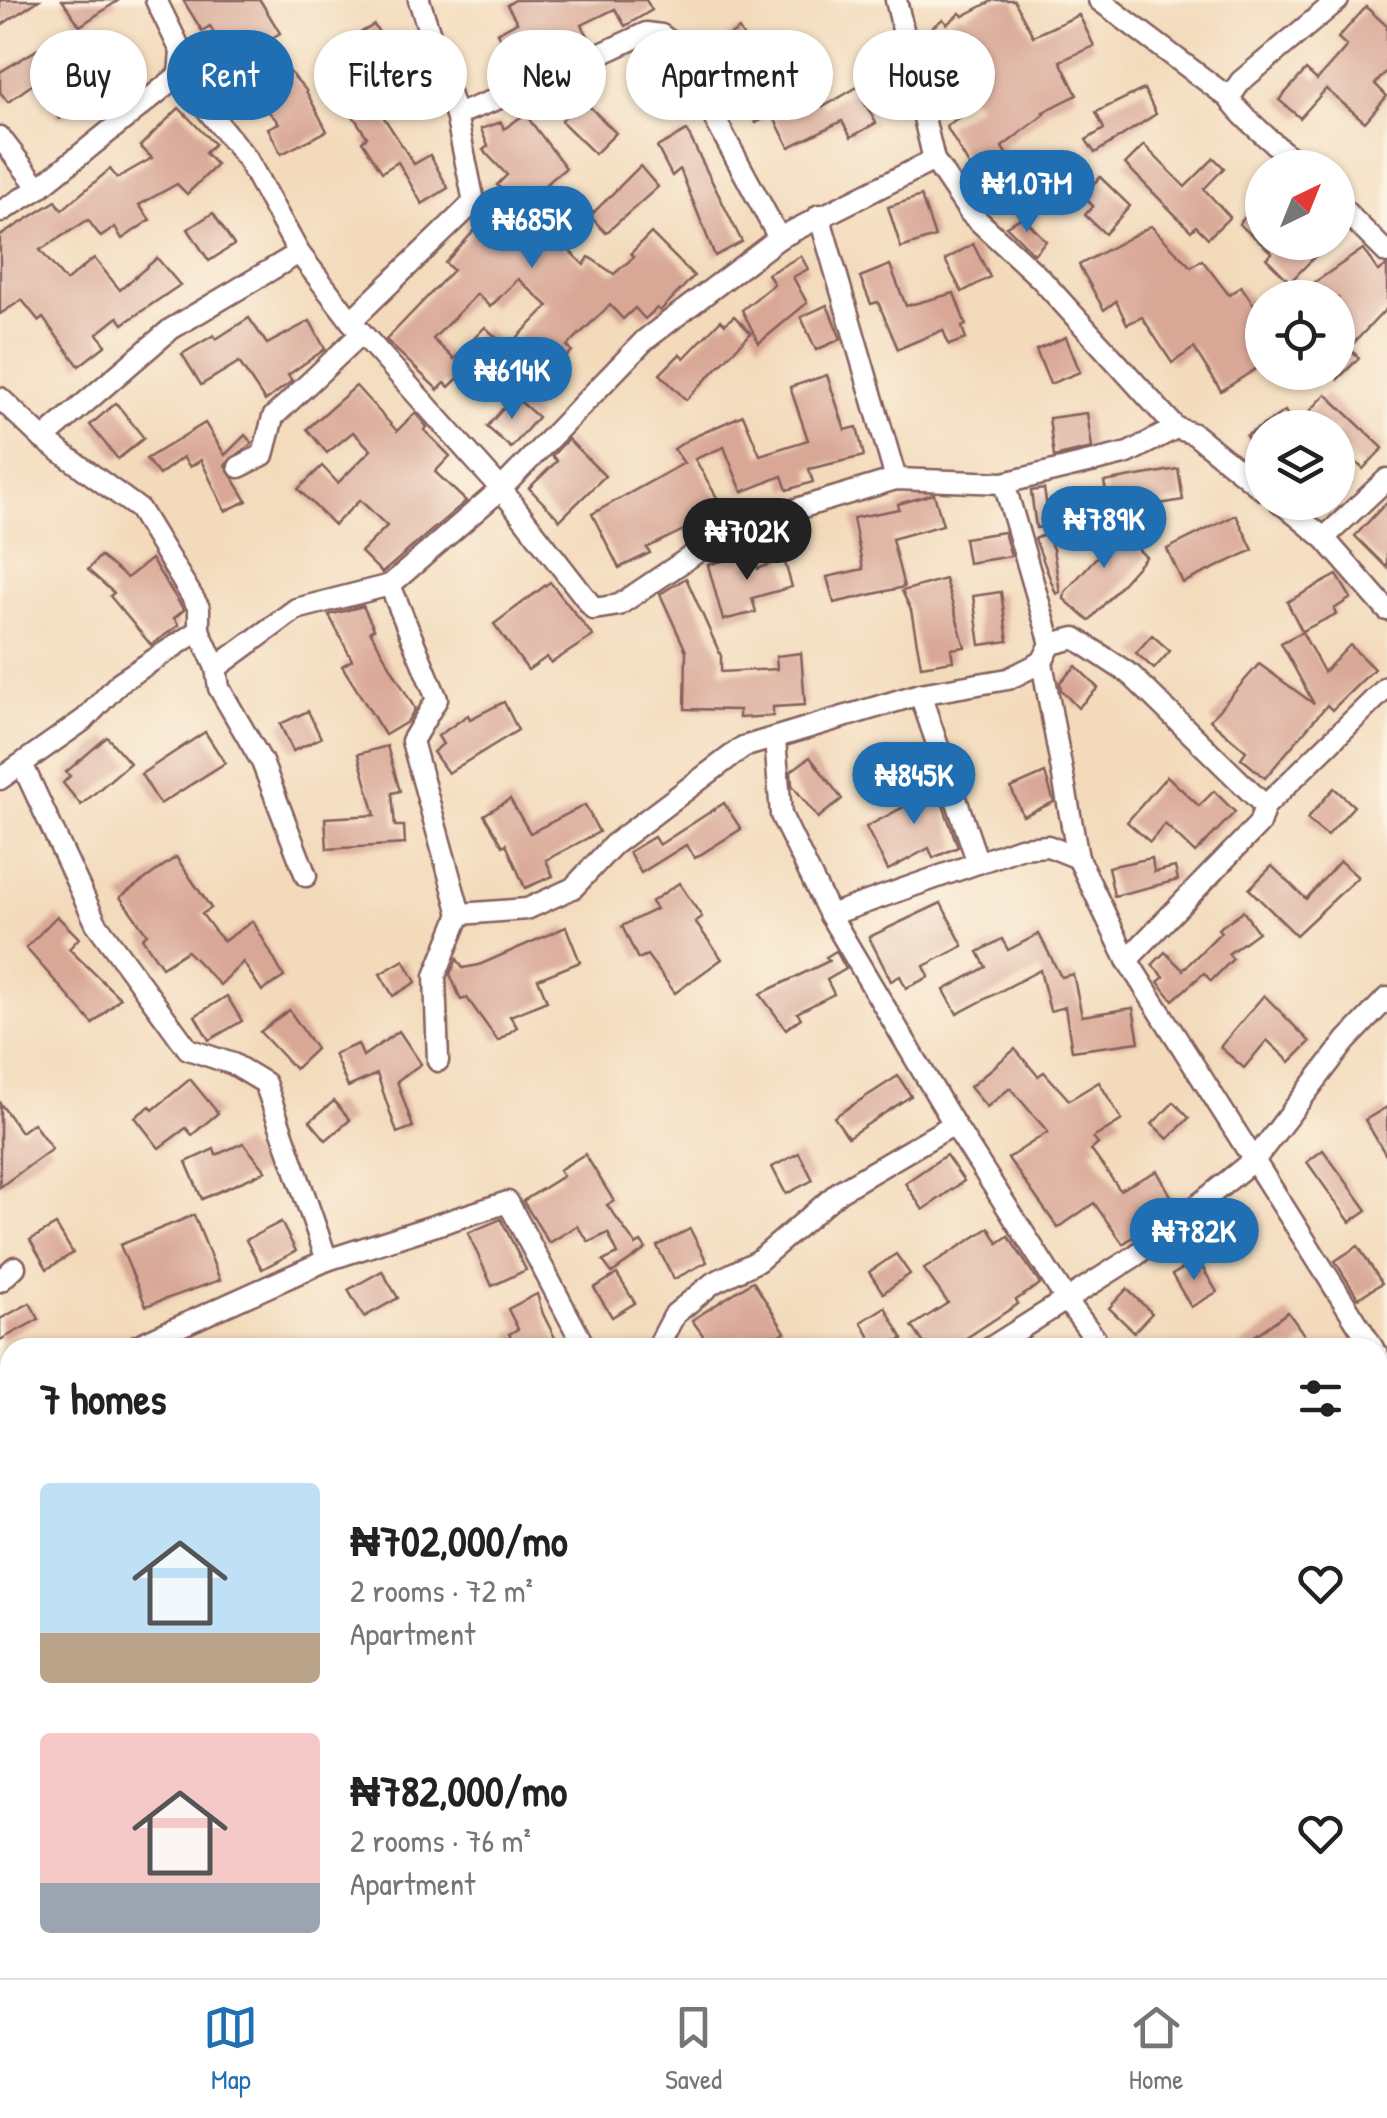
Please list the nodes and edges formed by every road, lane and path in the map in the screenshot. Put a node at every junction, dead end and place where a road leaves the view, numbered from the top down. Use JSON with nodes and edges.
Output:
{"nodes":[{"id":1,"x":156,"y":0,"type":"edge"},
{"id":2,"x":418,"y":0,"type":"edge"},
{"id":3,"x":896,"y":0,"type":"edge"},
{"id":4,"x":1099,"y":0,"type":"edge"},
{"id":5,"x":1338,"y":0,"type":"edge"},
{"id":6,"x":170,"y":30,"type":"edge"},
{"id":7,"x":428,"y":30,"type":"edge"},
{"id":8,"x":167,"y":85,"type":"edge"},
{"id":9,"x":1229,"y":98,"type":"junction"},
{"id":10,"x":467,"y":111,"type":"edge"},
{"id":11,"x":216,"y":120,"type":"edge"},
{"id":12,"x":457,"y":120,"type":"edge"},
{"id":13,"x":0,"y":137,"type":"edge"},
{"id":14,"x":1283,"y":150,"type":"edge"},
{"id":15,"x":934,"y":160,"type":"junction"},
{"id":16,"x":39,"y":188,"type":"junction"},
{"id":17,"x":0,"y":212,"type":"edge"},
{"id":18,"x":818,"y":215,"type":"junction"},
{"id":19,"x":1355,"y":221,"type":"edge"},
{"id":20,"x":778,"y":238,"type":"junction"},
{"id":21,"x":299,"y":253,"type":"junction"},
{"id":22,"x":1387,"y":253,"type":"edge"},
{"id":23,"x":356,"y":327,"type":"junction"},
{"id":24,"x":0,"y":398,"type":"edge"},
{"id":25,"x":1176,"y":428,"type":"junction"},
{"id":26,"x":43,"y":439,"type":"junction"},
{"id":27,"x":239,"y":466,"type":"dead end"},
{"id":28,"x":1245,"y":475,"type":"edge"},
{"id":29,"x":896,"y":479,"type":"junction"},
{"id":30,"x":1387,"y":479,"type":"edge"},
{"id":31,"x":1004,"y":483,"type":"junction"},
{"id":32,"x":500,"y":489,"type":"junction"},
{"id":33,"x":1302,"y":520,"type":"edge"},
{"id":34,"x":1324,"y":538,"type":"junction"},
{"id":35,"x":390,"y":584,"type":"junction"},
{"id":36,"x":1387,"y":610,"type":"edge"},
{"id":37,"x":200,"y":630,"type":"junction"},
{"id":38,"x":1046,"y":653,"type":"junction"},
{"id":39,"x":216,"y":668,"type":"junction"},
{"id":40,"x":1387,"y":687,"type":"edge"},
{"id":41,"x":920,"y":694,"type":"junction"},
{"id":42,"x":775,"y":739,"type":"junction"},
{"id":43,"x":22,"y":766,"type":"junction"},
{"id":44,"x":0,"y":779,"type":"edge"},
{"id":45,"x":1265,"y":806,"type":"junction"},
{"id":46,"x":1078,"y":858,"type":"junction"},
{"id":47,"x":978,"y":864,"type":"junction"},
{"id":48,"x":306,"y":876,"type":"dead end"},
{"id":49,"x":460,"y":914,"type":"junction"},
{"id":50,"x":830,"y":916,"type":"junction"},
{"id":51,"x":1127,"y":960,"type":"junction"},
{"id":52,"x":1387,"y":998,"type":"edge"},
{"id":53,"x":438,"y":1062,"type":"dead end"},
{"id":54,"x":954,"y":1124,"type":"junction"},
{"id":55,"x":1252,"y":1161,"type":"junction"},
{"id":56,"x":327,"y":1260,"type":"junction"},
{"id":57,"x":1067,"y":1301,"type":"junction"},
{"id":58,"x":154,"y":1338,"type":"edge"},
{"id":59,"x":581,"y":1338,"type":"edge"},
{"id":60,"x":663,"y":1338,"type":"edge"},
{"id":61,"x":1006,"y":1338,"type":"edge"},
{"id":62,"x":1095,"y":1338,"type":"edge"},
{"id":63,"x":1367,"y":1338,"type":"edge"}],
"edges":[{"from":1,"to":6,"type":"street"},
{"from":2,"to":7,"type":"street"},
{"from":3,"to":15,"type":"street"},
{"from":4,"to":9,"type":"street"},
{"from":5,"to":9,"type":"street"},
{"from":8,"to":16,"type":"street"},
{"from":9,"to":14,"type":"street"},
{"from":10,"to":20,"type":"street"},
{"from":11,"to":21,"type":"street"},
{"from":12,"to":23,"type":"street"},
{"from":13,"to":16,"type":"street"},
{"from":15,"to":18,"type":"street"},
{"from":15,"to":25,"type":"street"},
{"from":16,"to":17,"type":"street"},
{"from":18,"to":20,"type":"street"},
{"from":18,"to":29,"type":"street"},
{"from":19,"to":22,"type":"street"},
{"from":20,"to":32,"type":"street"},
{"from":21,"to":23,"type":"street"},
{"from":21,"to":26,"type":"street"},
{"from":23,"to":27,"type":"street"},
{"from":23,"to":32,"type":"street"},
{"from":24,"to":26,"type":"street"},
{"from":25,"to":28,"type":"street"},
{"from":25,"to":31,"type":"street"},
{"from":26,"to":37,"type":"street"},
{"from":29,"to":31,"type":"street"},
{"from":29,"to":32,"type":"street"},
{"from":30,"to":34,"type":"street"},
{"from":31,"to":38,"type":"street"},
{"from":32,"to":35,"type":"street"},
{"from":33,"to":34,"type":"street"},
{"from":34,"to":36,"type":"street"},
{"from":35,"to":39,"type":"street"},
{"from":35,"to":49,"type":"street"},
{"from":37,"to":39,"type":"street"},
{"from":37,"to":43,"type":"street"},
{"from":38,"to":41,"type":"street"},
{"from":38,"to":45,"type":"street"},
{"from":38,"to":46,"type":"street"},
{"from":39,"to":48,"type":"street"},
{"from":40,"to":45,"type":"street"},
{"from":41,"to":42,"type":"street"},
{"from":41,"to":47,"type":"street"},
{"from":42,"to":49,"type":"street"},
{"from":42,"to":50,"type":"street"},
{"from":43,"to":44,"type":"street"},
{"from":43,"to":56,"type":"street"},
{"from":45,"to":51,"type":"street"},
{"from":46,"to":47,"type":"street"},
{"from":46,"to":51,"type":"street"},
{"from":47,"to":50,"type":"street"},
{"from":49,"to":53,"type":"street"},
{"from":50,"to":54,"type":"street"},
{"from":51,"to":55,"type":"street"},
{"from":52,"to":55,"type":"street"},
{"from":54,"to":57,"type":"street"},
{"from":54,"to":60,"type":"street"},
{"from":55,"to":57,"type":"street"},
{"from":55,"to":63,"type":"street"},
{"from":56,"to":58,"type":"street"},
{"from":56,"to":59,"type":"street"},
{"from":57,"to":61,"type":"street"},
{"from":57,"to":62,"type":"street"}]}
